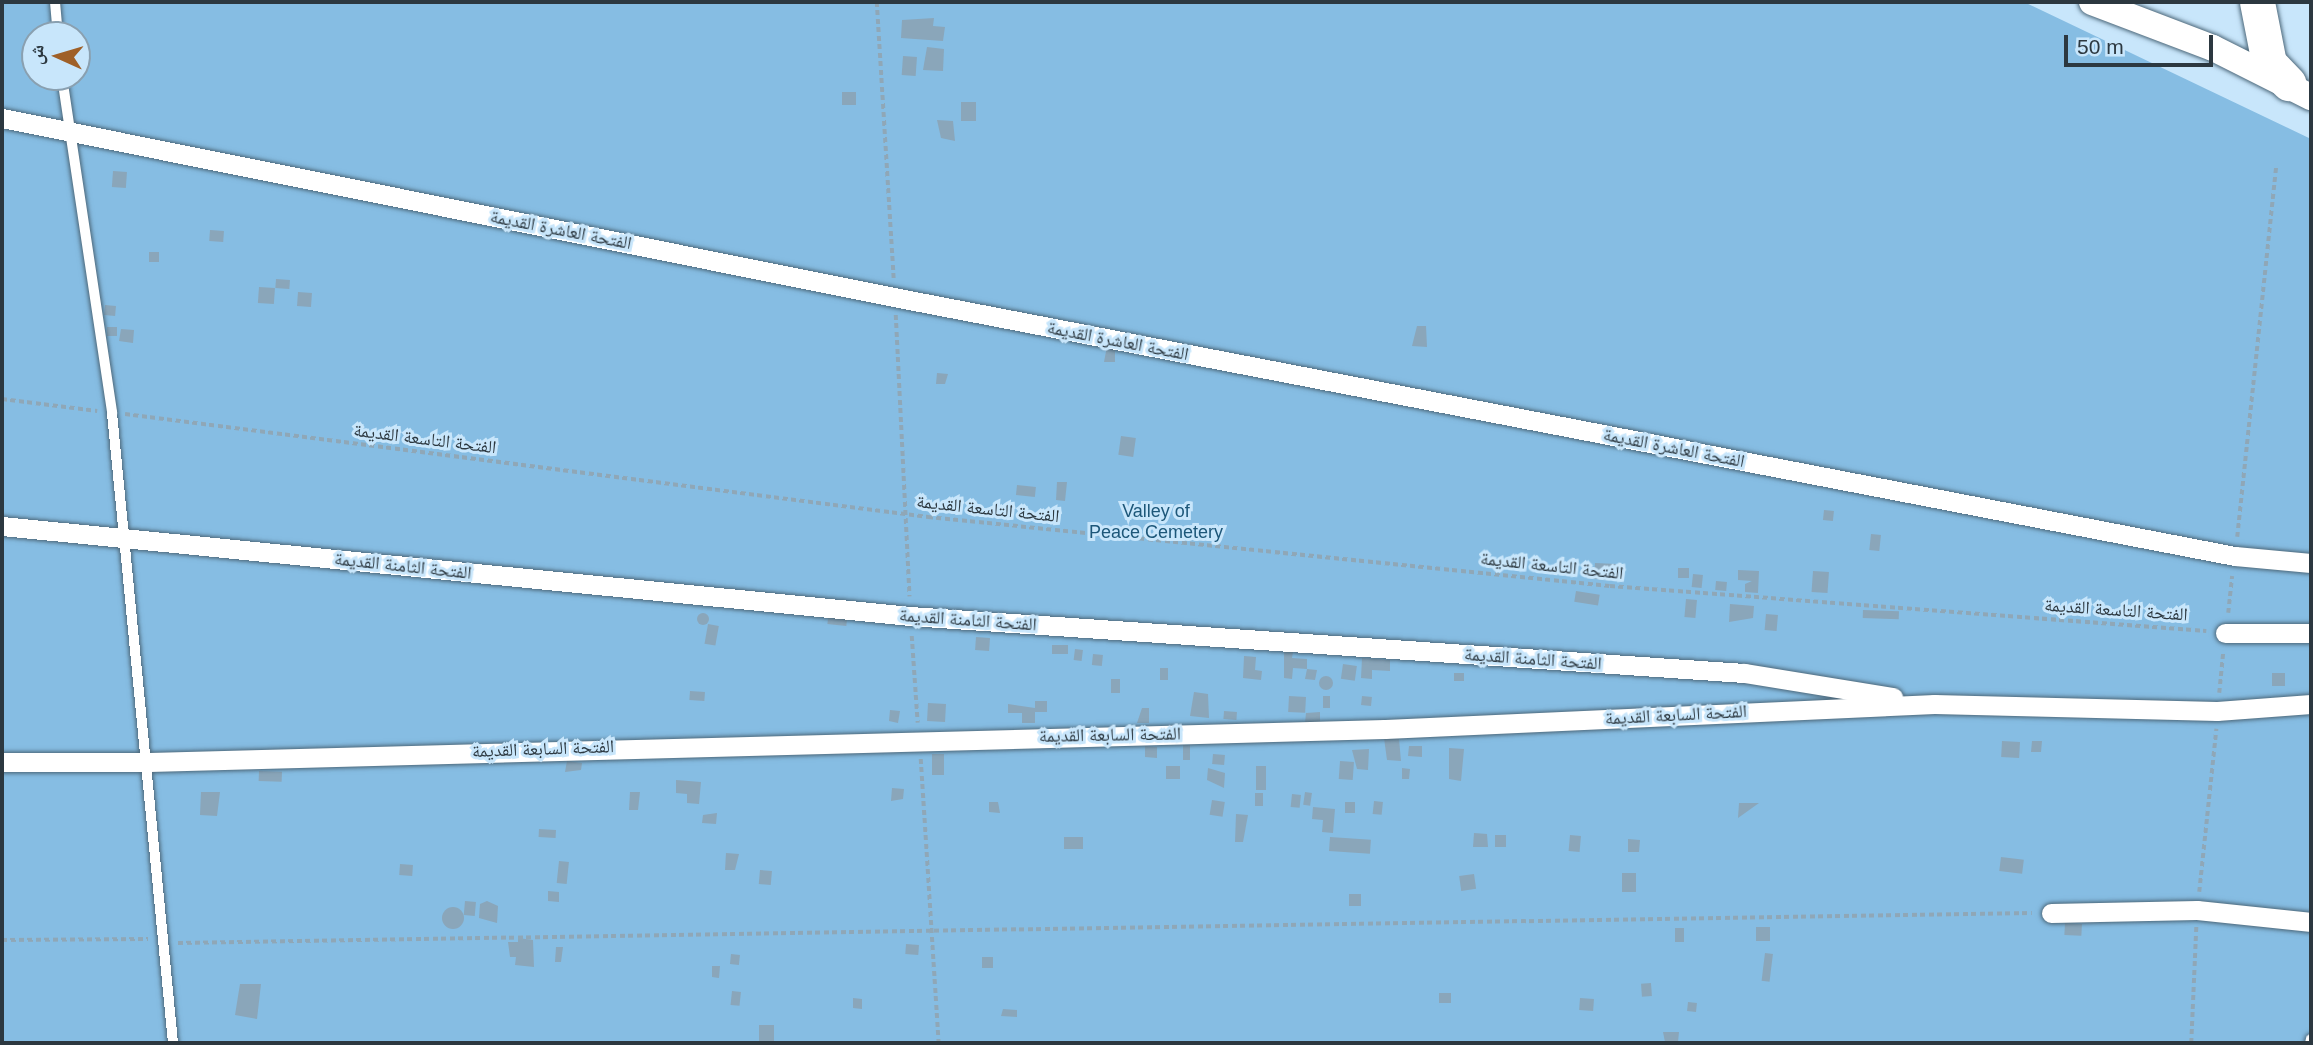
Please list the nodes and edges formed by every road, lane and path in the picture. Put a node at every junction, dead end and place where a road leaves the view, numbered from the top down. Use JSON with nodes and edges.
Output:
{"nodes":[{"id":1,"x":55,"y":2,"type":"edge"},
{"id":2,"x":877,"y":2,"type":"edge"},
{"id":3,"x":2092,"y":2,"type":"edge"},
{"id":4,"x":2258,"y":2,"type":"edge"},
{"id":5,"x":57,"y":21,"type":"edge"},
{"id":6,"x":2300,"y":90,"type":"edge"},
{"id":7,"x":63,"y":91,"type":"edge"},
{"id":8,"x":2,"y":118,"type":"edge"},
{"id":9,"x":67,"y":131,"type":"junction"},
{"id":10,"x":2276,"y":166,"type":"dead end"},
{"id":11,"x":895,"y":297,"type":"junction"},
{"id":12,"x":2,"y":399,"type":"edge"},
{"id":13,"x":112,"y":412,"type":"junction"},
{"id":14,"x":908,"y":515,"type":"junction"},
{"id":15,"x":2,"y":526,"type":"edge"},
{"id":16,"x":122,"y":538,"type":"junction"},
{"id":17,"x":2235,"y":556,"type":"junction"},
{"id":18,"x":2311,"y":563,"type":"edge"},
{"id":19,"x":910,"y":616,"type":"junction"},
{"id":20,"x":2225,"y":633,"type":"junction"},
{"id":21,"x":2311,"y":633,"type":"edge"},
{"id":22,"x":1934,"y":704,"type":"junction"},
{"id":23,"x":2311,"y":704,"type":"edge"},
{"id":24,"x":2217,"y":711,"type":"junction"},
{"id":25,"x":919,"y":738,"type":"junction"},
{"id":26,"x":2,"y":762,"type":"edge"},
{"id":27,"x":149,"y":762,"type":"junction"},
{"id":28,"x":2197,"y":910,"type":"junction"},
{"id":29,"x":2052,"y":913,"type":"joint"},
{"id":30,"x":2311,"y":922,"type":"edge"},
{"id":31,"x":932,"y":931,"type":"junction"},
{"id":32,"x":163,"y":939,"type":"junction"},
{"id":33,"x":2,"y":940,"type":"edge"},
{"id":34,"x":173,"y":1043,"type":"edge"},
{"id":35,"x":939,"y":1043,"type":"edge"},
{"id":36,"x":2191,"y":1043,"type":"edge"}],
"edges":[{"from":1,"to":5,"type":"lane"},
{"from":2,"to":11,"type":"path"},
{"from":3,"to":6,"type":"main road"},
{"from":4,"to":6,"type":"highway"},
{"from":7,"to":9,"type":"lane"},
{"from":8,"to":9,"type":"street","name":"الفتحة العاشرة القديمة"},
{"from":9,"to":11,"type":"street","name":"الفتحة العاشرة القديمة"},
{"from":9,"to":13,"type":"lane"},
{"from":10,"to":17,"type":"path"},
{"from":11,"to":14,"type":"path"},
{"from":11,"to":17,"type":"street","name":"الفتحة العاشرة القديمة"},
{"from":12,"to":13,"type":"path","name":"الفتحة التاسعة القديمة"},
{"from":13,"to":14,"type":"path","name":"الفتحة التاسعة القديمة"},
{"from":13,"to":16,"type":"lane"},
{"from":14,"to":19,"type":"path"},
{"from":14,"to":20,"type":"path","name":"الفتحة التاسعة القديمة"},
{"from":15,"to":16,"type":"street","name":"الفتحة الثامنة القديمة"},
{"from":16,"to":19,"type":"street","name":"الفتحة الثامنة القديمة"},
{"from":16,"to":27,"type":"lane"},
{"from":17,"to":18,"type":"street","name":"الفتحة العاشرة القديمة"},
{"from":17,"to":20,"type":"path"},
{"from":19,"to":22,"type":"street","name":"الفتحة الثامنة القديمة"},
{"from":19,"to":25,"type":"path"},
{"from":20,"to":21,"type":"street"},
{"from":20,"to":24,"type":"path"},
{"from":22,"to":24,"type":"street","name":"الفتحة السابعة القديمة"},
{"from":22,"to":25,"type":"street","name":"الفتحة السابعة القديمة"},
{"from":23,"to":24,"type":"street","name":"الفتحة السابعة القديمة"},
{"from":24,"to":28,"type":"path"},
{"from":25,"to":27,"type":"street","name":"الفتحة السابعة القديمة"},
{"from":25,"to":31,"type":"path"},
{"from":26,"to":27,"type":"street","name":"الفتحة السابعة القديمة"},
{"from":27,"to":32,"type":"lane"},
{"from":28,"to":29,"type":"street"},
{"from":28,"to":30,"type":"street"},
{"from":28,"to":36,"type":"path"},
{"from":29,"to":31,"type":"path"},
{"from":31,"to":32,"type":"path"},
{"from":31,"to":35,"type":"path"},
{"from":32,"to":33,"type":"path"},
{"from":32,"to":34,"type":"lane"}]}
